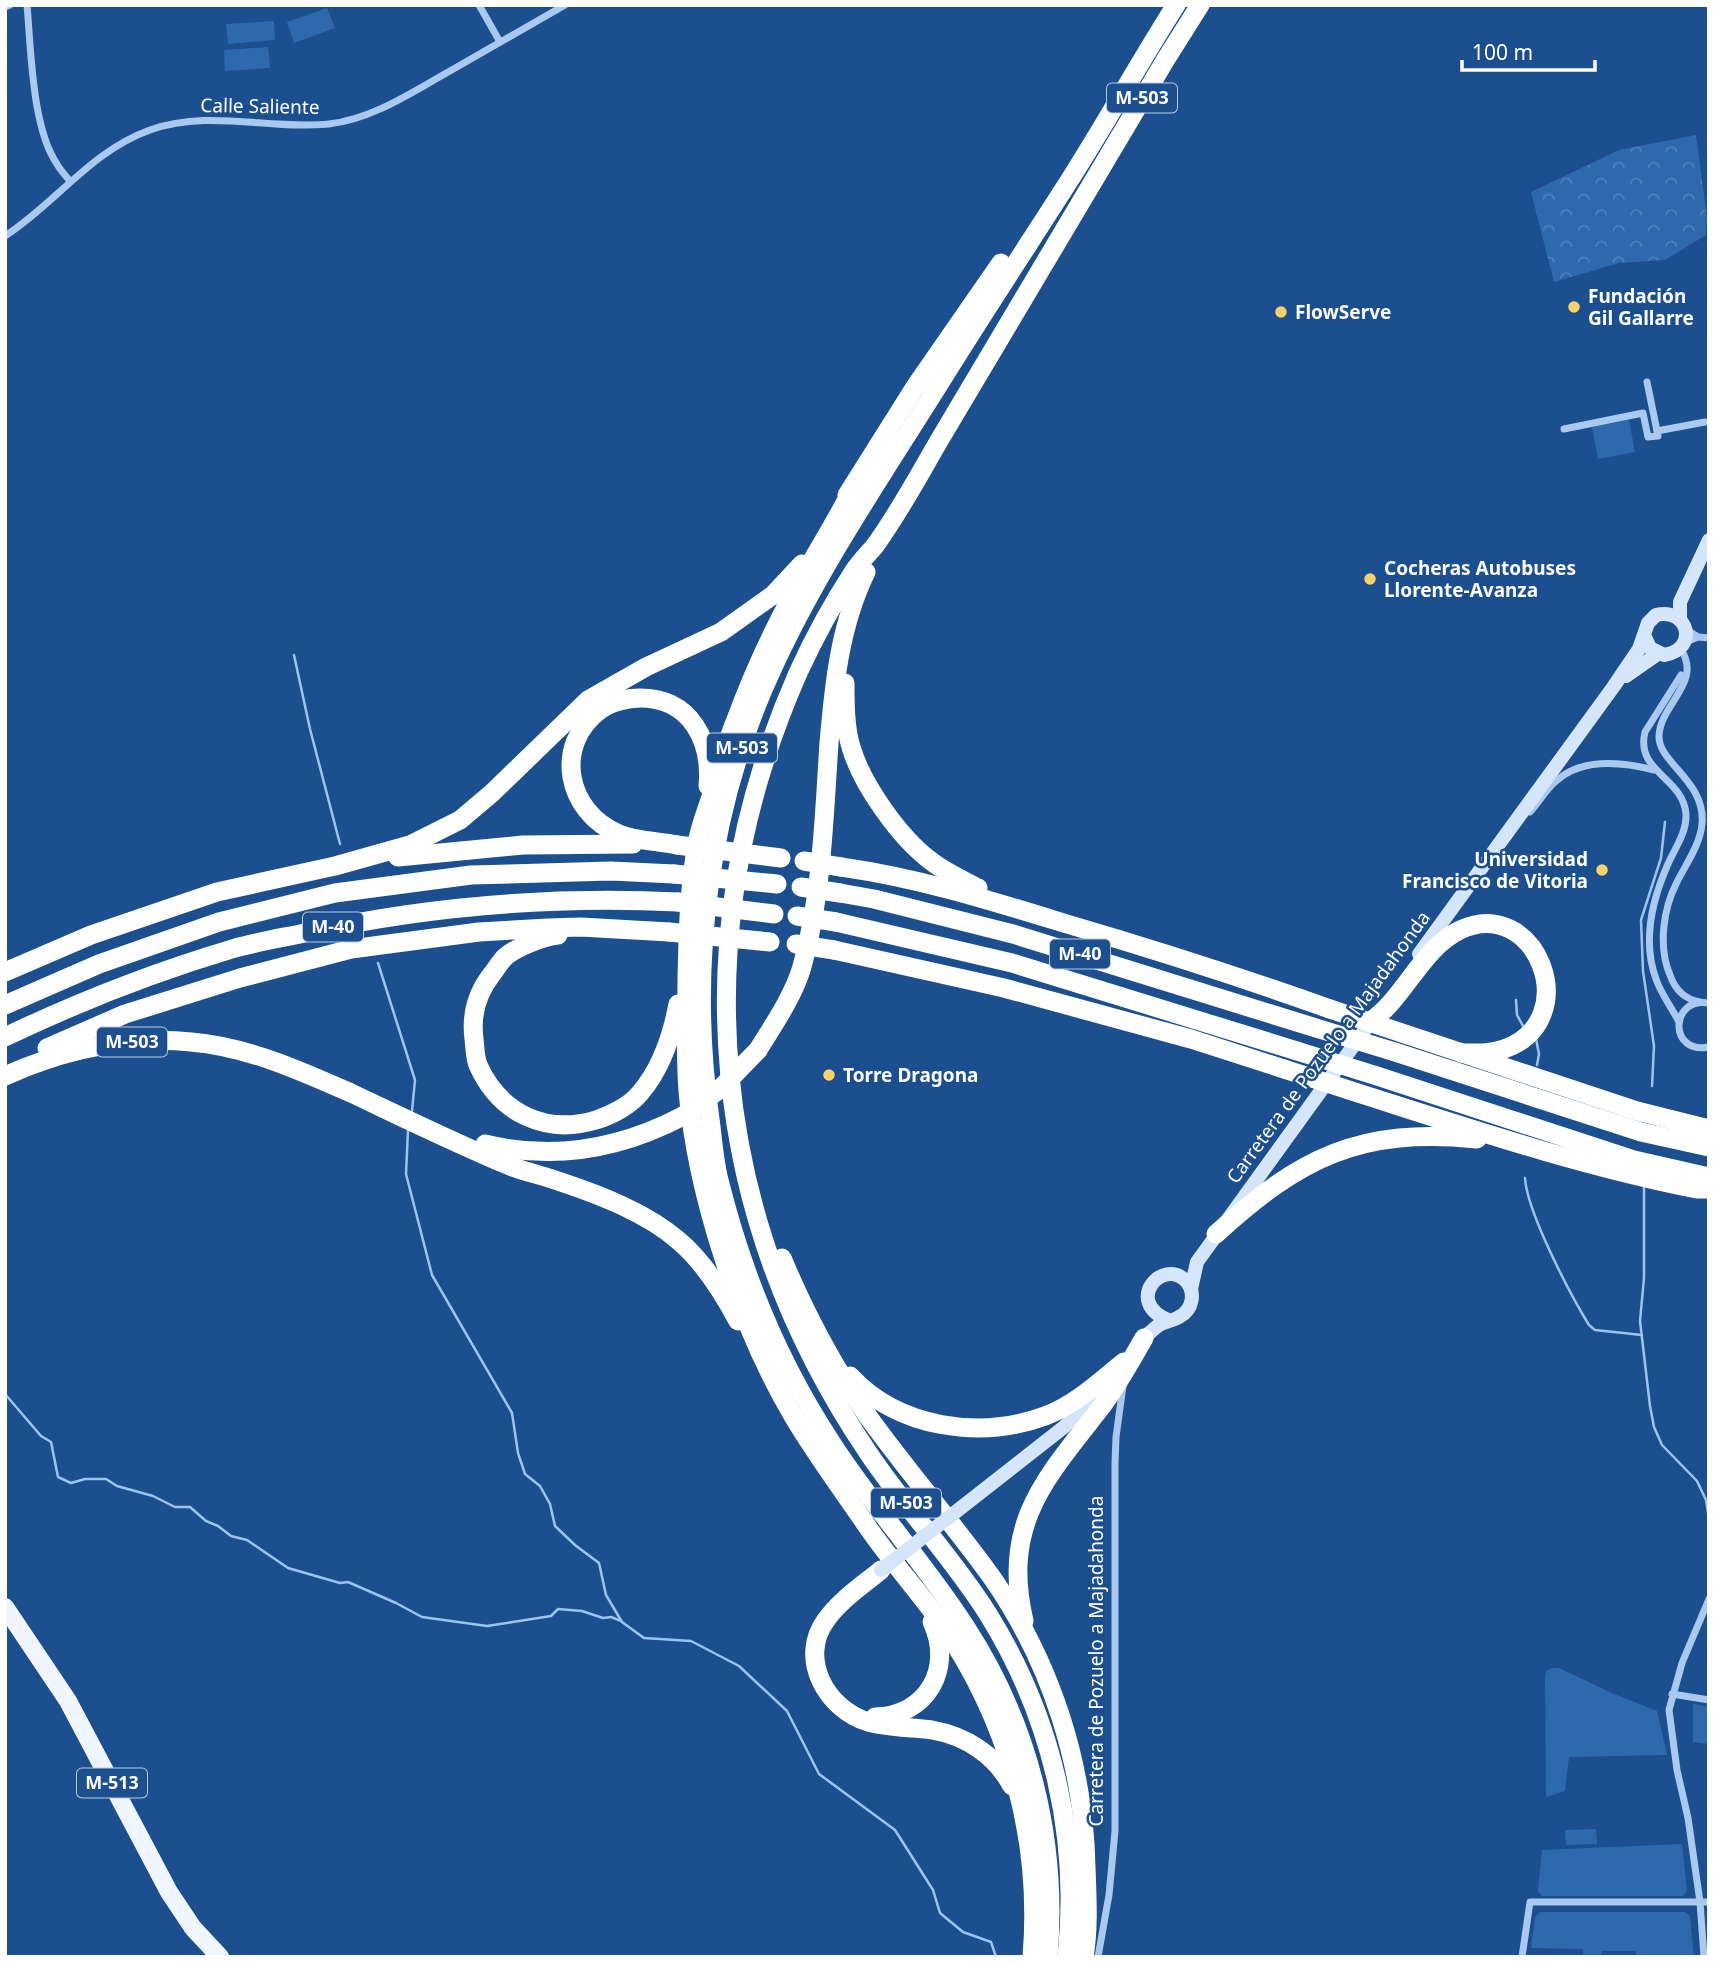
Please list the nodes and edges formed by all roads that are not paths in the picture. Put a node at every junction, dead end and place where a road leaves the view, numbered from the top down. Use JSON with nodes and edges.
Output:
{"nodes":[{"id":1,"x":27,"y":5,"type":"edge"},
{"id":2,"x":479,"y":5,"type":"edge"},
{"id":3,"x":565,"y":5,"type":"edge"},
{"id":4,"x":1177,"y":5,"type":"edge"},
{"id":5,"x":1200,"y":5,"type":"edge"},
{"id":6,"x":500,"y":42,"type":"junction"},
{"id":7,"x":1122,"y":92,"type":"junction"},
{"id":8,"x":71,"y":181,"type":"junction"},
{"id":9,"x":5,"y":236,"type":"edge"},
{"id":10,"x":1647,"y":382,"type":"dead end"},
{"id":11,"x":1655,"y":411,"type":"junction"},
{"id":12,"x":1643,"y":412,"type":"junction"},
{"id":13,"x":1705,"y":422,"type":"dead end"},
{"id":14,"x":1564,"y":429,"type":"dead end"},
{"id":15,"x":1657,"y":431,"type":"junction"},
{"id":16,"x":853,"y":486,"type":"junction"},
{"id":17,"x":1709,"y":540,"type":"edge"},
{"id":18,"x":874,"y":546,"type":"junction"},
{"id":19,"x":1684,"y":592,"type":"junction"},
{"id":20,"x":1661,"y":614,"type":"junction"},
{"id":21,"x":846,"y":626,"type":"junction"},
{"id":22,"x":1644,"y":635,"type":"junction"},
{"id":23,"x":1686,"y":635,"type":"junction"},
{"id":24,"x":1709,"y":638,"type":"edge"},
{"id":25,"x":1658,"y":653,"type":"junction"},
{"id":26,"x":1681,"y":674,"type":"dead end"},
{"id":27,"x":1614,"y":686,"type":"junction"},
{"id":28,"x":1654,"y":770,"type":"junction"},
{"id":29,"x":706,"y":809,"type":"junction"},
{"id":30,"x":1511,"y":828,"type":"junction"},
{"id":31,"x":677,"y":845,"type":"junction"},
{"id":32,"x":334,"y":866,"type":"junction"},
{"id":33,"x":1017,"y":908,"type":"junction"},
{"id":34,"x":616,"y":930,"type":"junction"},
{"id":35,"x":687,"y":959,"type":"junction"},
{"id":36,"x":5,"y":972,"type":"edge"},
{"id":37,"x":1704,"y":1003,"type":"edge"},
{"id":38,"x":5,"y":1005,"type":"edge"},
{"id":39,"x":1371,"y":1021,"type":"junction"},
{"id":40,"x":1679,"y":1022,"type":"junction"},
{"id":41,"x":5,"y":1037,"type":"edge"},
{"id":42,"x":1709,"y":1047,"type":"edge"},
{"id":43,"x":727,"y":1048,"type":"junction"},
{"id":44,"x":1461,"y":1053,"type":"junction"},
{"id":45,"x":5,"y":1068,"type":"edge"},
{"id":46,"x":5,"y":1076,"type":"edge"},
{"id":47,"x":1709,"y":1129,"type":"edge"},
{"id":48,"x":443,"y":1135,"type":"junction"},
{"id":49,"x":1515,"y":1144,"type":"junction"},
{"id":50,"x":1709,"y":1147,"type":"edge"},
{"id":51,"x":1705,"y":1185,"type":"edge"},
{"id":52,"x":1216,"y":1234,"type":"junction"},
{"id":53,"x":1197,"y":1262,"type":"junction"},
{"id":54,"x":1174,"y":1275,"type":"junction"},
{"id":55,"x":1191,"y":1289,"type":"junction"},
{"id":56,"x":1149,"y":1305,"type":"junction"},
{"id":57,"x":1168,"y":1320,"type":"junction"},
{"id":58,"x":1144,"y":1338,"type":"joint"},
{"id":59,"x":821,"y":1342,"type":"junction"},
{"id":60,"x":1127,"y":1362,"type":"junction"},
{"id":61,"x":793,"y":1415,"type":"junction"},
{"id":62,"x":881,"y":1570,"type":"joint"},
{"id":63,"x":918,"y":1594,"type":"junction"},
{"id":64,"x":1709,"y":1599,"type":"edge"},
{"id":65,"x":5,"y":1607,"type":"edge"},
{"id":66,"x":943,"y":1626,"type":"junction"},
{"id":67,"x":1031,"y":1643,"type":"junction"},
{"id":68,"x":1672,"y":1694,"type":"junction"},
{"id":69,"x":1709,"y":1700,"type":"edge"},
{"id":70,"x":847,"y":1712,"type":"junction"},
{"id":71,"x":1036,"y":1789,"type":"junction"},
{"id":72,"x":1025,"y":1816,"type":"junction"},
{"id":73,"x":1704,"y":1902,"type":"edge"},
{"id":74,"x":1083,"y":1955,"type":"edge"},
{"id":75,"x":220,"y":1957,"type":"edge"},
{"id":76,"x":1032,"y":1957,"type":"edge"},
{"id":77,"x":1048,"y":1957,"type":"edge"},
{"id":78,"x":1522,"y":1957,"type":"edge"},
{"id":79,"x":1704,"y":1957,"type":"edge"}],
"edges":[{"from":1,"to":8,"type":"street"},
{"from":2,"to":6,"type":"street"},
{"from":3,"to":6,"type":"street","name":"Calle Saliente"},
{"from":4,"to":7,"type":"highway","number":"M-503"},
{"from":5,"to":18,"type":"highway","number":"M-503"},
{"from":6,"to":8,"type":"street","name":"Calle Saliente"},
{"from":7,"to":16,"type":"highway"},
{"from":7,"to":71,"type":"highway","number":"M-503"},
{"from":8,"to":9,"type":"street","name":"Calle Saliente"},
{"from":10,"to":11,"type":"street"},
{"from":11,"to":12,"type":"street"},
{"from":11,"to":15,"type":"street"},
{"from":12,"to":14,"type":"street"},
{"from":12,"to":15,"type":"street"},
{"from":13,"to":15,"type":"street"},
{"from":16,"to":29,"type":"highway","number":"M-503"},
{"from":16,"to":32,"type":"highway"},
{"from":17,"to":19,"type":"street"},
{"from":18,"to":21,"type":"highway","number":"M-503"},
{"from":18,"to":43,"type":"highway","number":"M-503"},
{"from":19,"to":20,"type":"street"},
{"from":19,"to":23,"type":"street"},
{"from":20,"to":22,"type":"street"},
{"from":20,"to":23,"type":"street"},
{"from":21,"to":33,"type":"highway"},
{"from":21,"to":48,"type":"highway","number":"M-503","bridge":true},
{"from":22,"to":25,"type":"street"},
{"from":22,"to":27,"type":"street","name":"Carretera de Pozuelo a Majadahonda"},
{"from":23,"to":24,"type":"street"},
{"from":23,"to":25,"type":"street"},
{"from":23,"to":37,"type":"street"},
{"from":25,"to":27,"type":"street","name":"Carretera de Pozuelo a Majadahonda"},
{"from":26,"to":28,"type":"street"},
{"from":27,"to":30,"type":"street","name":"Carretera de Pozuelo a Majadahonda"},
{"from":28,"to":30,"type":"street"},
{"from":28,"to":40,"type":"street"},
{"from":29,"to":31,"type":"highway"},
{"from":29,"to":35,"type":"highway","number":"M-503"},
{"from":30,"to":39,"type":"street","name":"Carretera de Pozuelo a Majadahonda"},
{"from":31,"to":32,"type":"highway"},
{"from":31,"to":33,"type":"highway","bridge":true},
{"from":32,"to":36,"type":"highway"},
{"from":33,"to":44,"type":"highway","bridge":true},
{"from":34,"to":35,"type":"highway"},
{"from":34,"to":45,"type":"highway"},
{"from":34,"to":49,"type":"highway","bridge":true},
{"from":35,"to":61,"type":"highway","number":"M-503"},
{"from":37,"to":40,"type":"street"},
{"from":38,"to":50,"type":"highway","number":"M-40","bridge":true},
{"from":39,"to":44,"type":"highway"},
{"from":39,"to":52,"type":"street","name":"Carretera de Pozuelo a Majadahonda"},
{"from":40,"to":42,"type":"street"},
{"from":41,"to":51,"type":"highway","number":"M-40","bridge":true},
{"from":43,"to":59,"type":"highway","number":"M-503"},
{"from":43,"to":74,"type":"highway","number":"M-503"},
{"from":44,"to":47,"type":"highway"},
{"from":46,"to":48,"type":"highway","number":"M-503"},
{"from":48,"to":61,"type":"highway","number":"M-503"},
{"from":49,"to":51,"type":"highway"},
{"from":49,"to":52,"type":"highway"},
{"from":52,"to":53,"type":"street","name":"Carretera de Pozuelo a Majadahonda"},
{"from":53,"to":54,"type":"street","name":"Carretera de Pozuelo a Majadahonda"},
{"from":53,"to":55,"type":"street","name":"Carretera de Pozuelo a Majadahonda"},
{"from":54,"to":55,"type":"street"},
{"from":54,"to":56,"type":"street"},
{"from":55,"to":57,"type":"street"},
{"from":56,"to":57,"type":"street"},
{"from":56,"to":60,"type":"street","name":"Carretera de Pozuelo a Majadahonda"},
{"from":57,"to":58,"type":"street"},
{"from":58,"to":60,"type":"highway"},
{"from":59,"to":60,"type":"highway","number":"M-503"},
{"from":59,"to":67,"type":"highway","number":"M-503"},
{"from":60,"to":62,"type":"street","name":"Carretera de Pozuelo a Majadahonda","bridge":true},
{"from":60,"to":67,"type":"highway"},
{"from":60,"to":74,"type":"street","name":"Carretera de Pozuelo a Majadahonda"},
{"from":61,"to":63,"type":"highway","number":"M-503"},
{"from":62,"to":70,"type":"highway"},
{"from":63,"to":66,"type":"highway","number":"M-503"},
{"from":63,"to":70,"type":"highway","number":"M-503"},
{"from":64,"to":68,"type":"street"},
{"from":65,"to":75,"type":"main road","number":"M-513"},
{"from":66,"to":71,"type":"highway"},
{"from":66,"to":72,"type":"highway","number":"M-503"},
{"from":67,"to":74,"type":"highway","number":"M-503"},
{"from":68,"to":69,"type":"street"},
{"from":68,"to":73,"type":"street"},
{"from":70,"to":72,"type":"highway","number":"M-503"},
{"from":71,"to":77,"type":"highway","number":"M-503"},
{"from":72,"to":76,"type":"highway","number":"M-503"},
{"from":73,"to":78,"type":"street"},
{"from":73,"to":79,"type":"street"}]}
